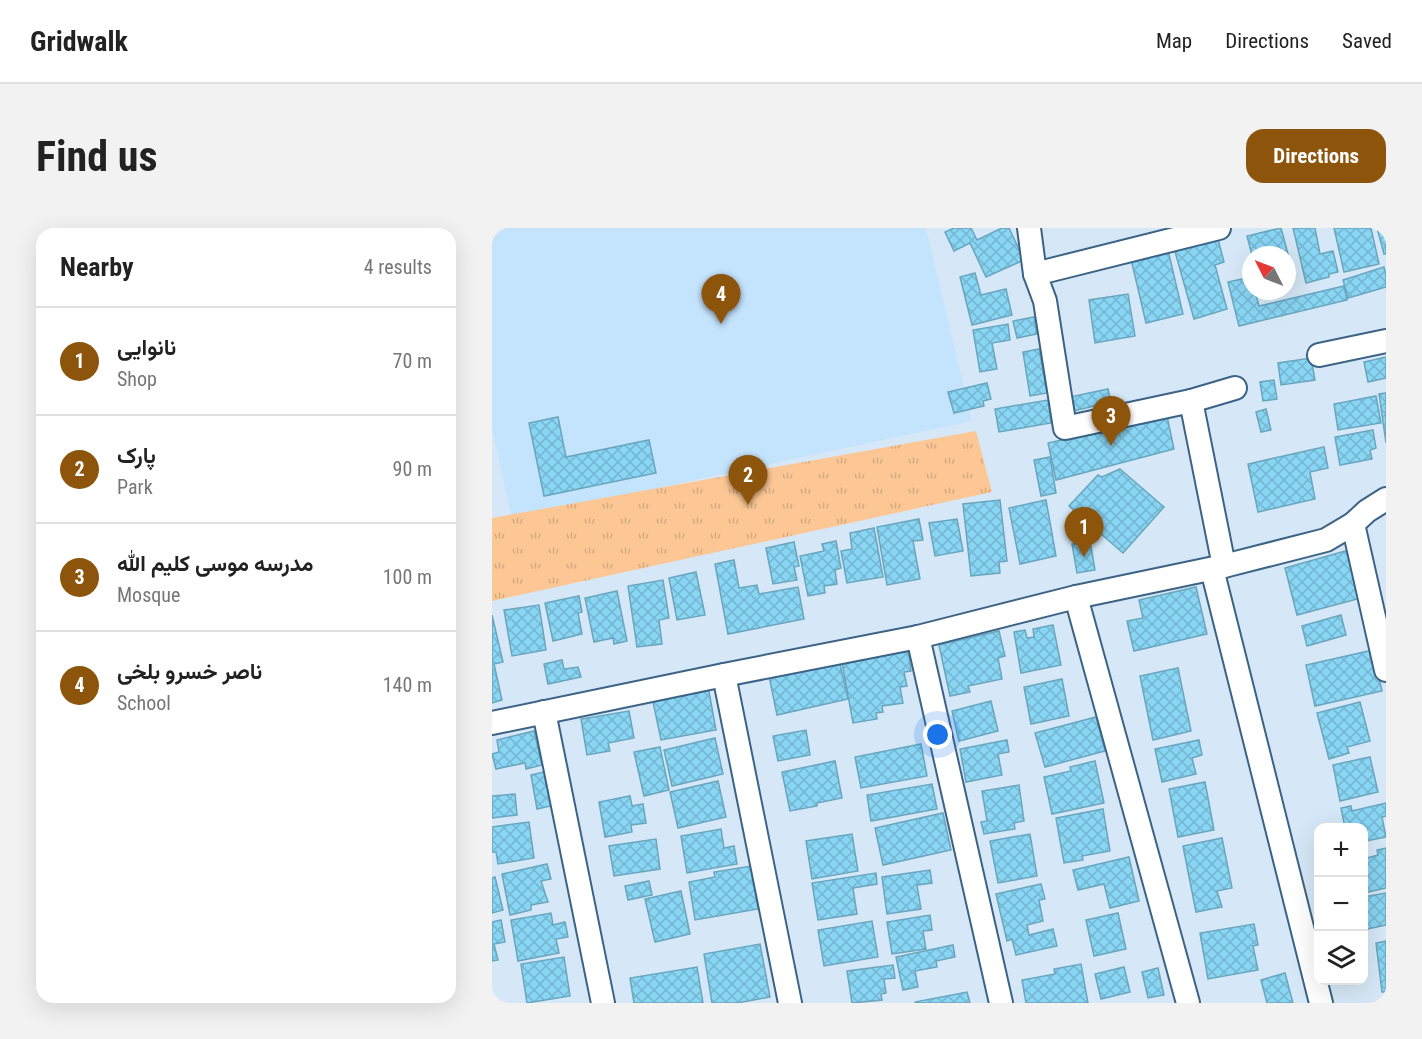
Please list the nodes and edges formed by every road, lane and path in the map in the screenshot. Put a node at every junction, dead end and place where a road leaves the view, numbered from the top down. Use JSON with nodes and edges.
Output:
{"nodes":[{"id":1,"x":1029,"y":228,"type":"edge"},
{"id":2,"x":1219,"y":228,"type":"edge"},
{"id":3,"x":1035,"y":274,"type":"junction"},
{"id":4,"x":1386,"y":341,"type":"edge"},
{"id":5,"x":1319,"y":355,"type":"dead end"},
{"id":6,"x":1236,"y":388,"type":"dead end"},
{"id":7,"x":1191,"y":401,"type":"junction"},
{"id":8,"x":1386,"y":499,"type":"edge"},
{"id":9,"x":1353,"y":524,"type":"junction"},
{"id":10,"x":1218,"y":568,"type":"junction"},
{"id":11,"x":1076,"y":597,"type":"junction"},
{"id":12,"x":918,"y":637,"type":"junction"},
{"id":13,"x":1386,"y":670,"type":"edge"},
{"id":14,"x":724,"y":675,"type":"junction"},
{"id":15,"x":544,"y":712,"type":"junction"},
{"id":16,"x":492,"y":723,"type":"edge"},
{"id":17,"x":603,"y":1003,"type":"edge"},
{"id":18,"x":790,"y":1003,"type":"edge"},
{"id":19,"x":1001,"y":1003,"type":"edge"},
{"id":20,"x":1188,"y":1003,"type":"edge"},
{"id":21,"x":1321,"y":1003,"type":"edge"}],
"edges":[{"from":1,"to":3,"type":"street"},
{"from":2,"to":3,"type":"street"},
{"from":3,"to":7,"type":"street"},
{"from":4,"to":5,"type":"street"},
{"from":6,"to":7,"type":"street"},
{"from":7,"to":10,"type":"street"},
{"from":8,"to":9,"type":"street"},
{"from":9,"to":10,"type":"street"},
{"from":9,"to":13,"type":"street"},
{"from":10,"to":11,"type":"street"},
{"from":10,"to":21,"type":"street"},
{"from":11,"to":12,"type":"street"},
{"from":11,"to":20,"type":"street"},
{"from":12,"to":14,"type":"street"},
{"from":12,"to":19,"type":"street"},
{"from":14,"to":15,"type":"street"},
{"from":14,"to":18,"type":"street"},
{"from":15,"to":16,"type":"street"},
{"from":15,"to":17,"type":"street"}]}
